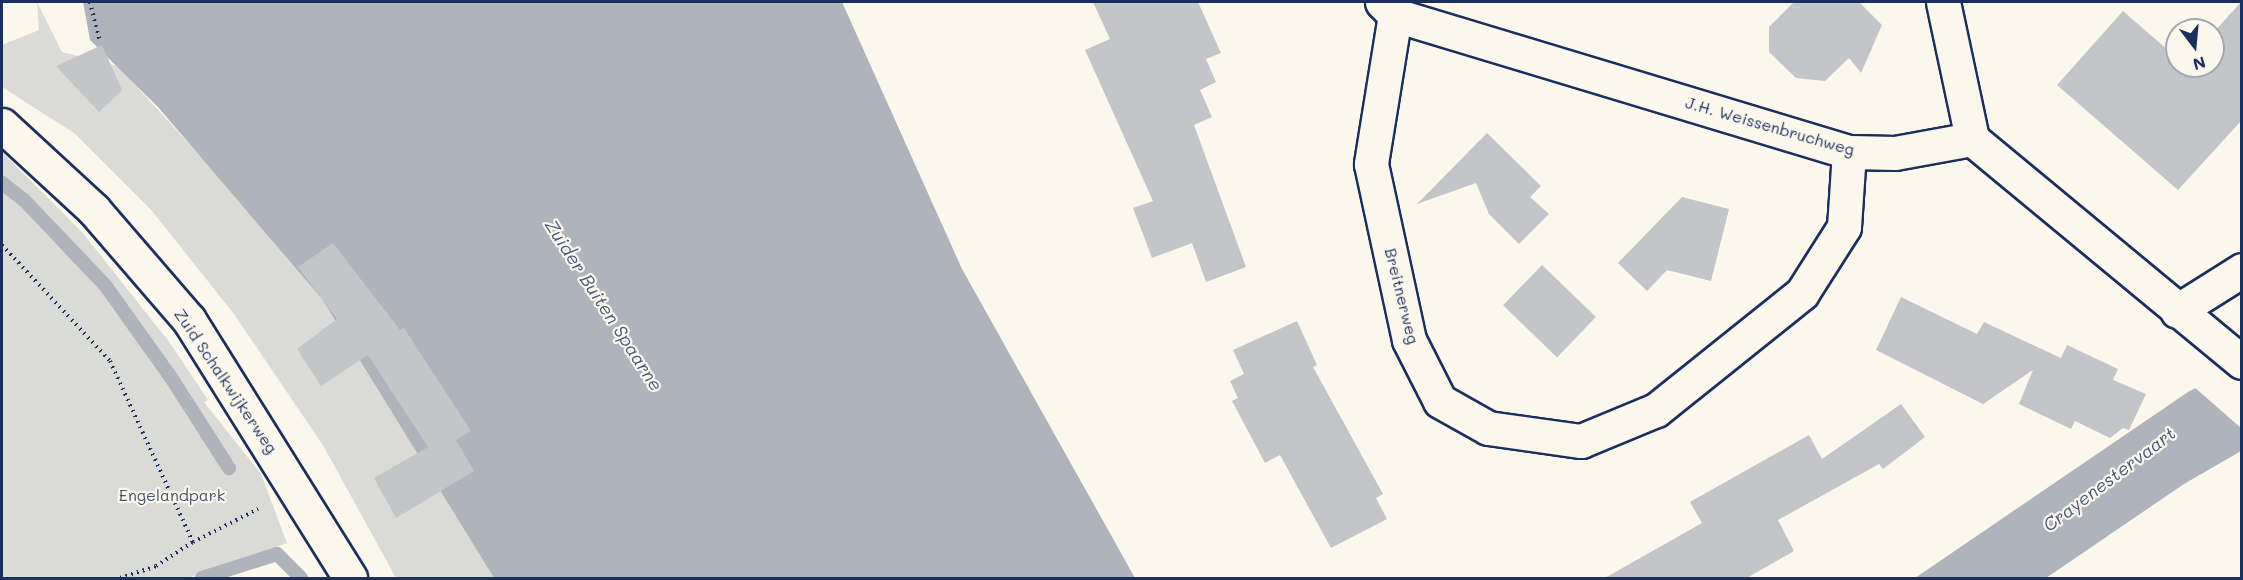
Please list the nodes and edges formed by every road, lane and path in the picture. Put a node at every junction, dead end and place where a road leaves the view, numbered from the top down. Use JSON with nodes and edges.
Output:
{"nodes":[{"id":1,"x":90,"y":2,"type":"edge"},
{"id":2,"x":1943,"y":2,"type":"edge"},
{"id":3,"x":1389,"y":8,"type":"edge"},
{"id":4,"x":99,"y":39,"type":"dead end"},
{"id":5,"x":2,"y":125,"type":"edge"},
{"id":6,"x":1972,"y":139,"type":"junction"},
{"id":7,"x":1848,"y":152,"type":"junction"},
{"id":8,"x":2,"y":244,"type":"edge"},
{"id":9,"x":2241,"y":270,"type":"edge"},
{"id":10,"x":2177,"y":311,"type":"junction"},
{"id":11,"x":2240,"y":361,"type":"edge"},
{"id":12,"x":298,"y":489,"type":"junction"},
{"id":13,"x":193,"y":542,"type":"junction"},
{"id":14,"x":120,"y":579,"type":"edge"},
{"id":15,"x":350,"y":579,"type":"edge"}],
"edges":[{"from":1,"to":4,"type":"path"},
{"from":2,"to":6,"type":"street"},
{"from":3,"to":7,"type":"street","name":"J.H. Weissenbruchweg"},
{"from":3,"to":7,"type":"street","name":"Breitnerweg"},
{"from":5,"to":12,"type":"street","name":"Zuid Schalkwijkerweg"},
{"from":6,"to":7,"type":"street","name":"J.H. Weissenbruchweg"},
{"from":6,"to":10,"type":"street"},
{"from":8,"to":13,"type":"path"},
{"from":9,"to":10,"type":"street"},
{"from":10,"to":11,"type":"street"},
{"from":12,"to":13,"type":"path"},
{"from":12,"to":15,"type":"street","name":"Zuid Schalkwijkerweg"},
{"from":13,"to":14,"type":"path"}]}
